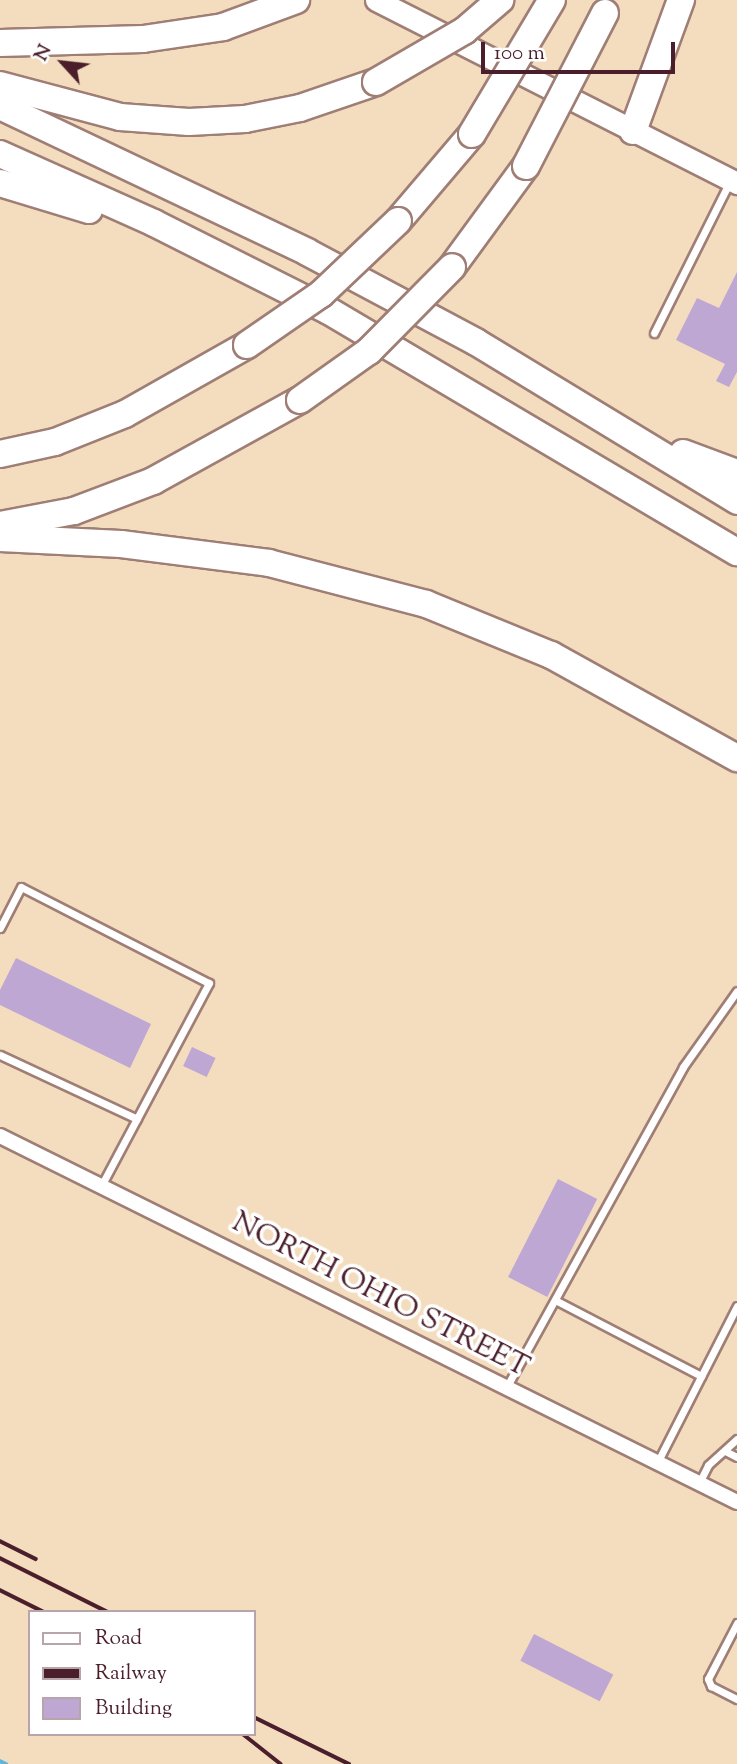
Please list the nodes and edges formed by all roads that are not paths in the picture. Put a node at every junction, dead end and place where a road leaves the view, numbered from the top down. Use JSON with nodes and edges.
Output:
{"nodes":[{"id":1,"x":296,"y":0,"type":"edge"},
{"id":2,"x":376,"y":0,"type":"edge"},
{"id":3,"x":500,"y":0,"type":"edge"},
{"id":4,"x":552,"y":0,"type":"edge"},
{"id":5,"x":681,"y":0,"type":"edge"},
{"id":6,"x":608,"y":7,"type":"edge"},
{"id":7,"x":0,"y":43,"type":"edge"},
{"id":8,"x":0,"y":85,"type":"edge"},
{"id":9,"x":0,"y":106,"type":"edge"},
{"id":10,"x":633,"y":131,"type":"junction"},
{"id":11,"x":0,"y":154,"type":"edge"},
{"id":12,"x":734,"y":181,"type":"edge"},
{"id":13,"x":0,"y":183,"type":"edge"},
{"id":14,"x":248,"y":269,"type":"junction"},
{"id":15,"x":654,"y":333,"type":"dead end"},
{"id":16,"x":603,"y":416,"type":"junction"},
{"id":17,"x":0,"y":454,"type":"edge"},
{"id":18,"x":737,"y":473,"type":"edge"},
{"id":19,"x":737,"y":500,"type":"edge"},
{"id":20,"x":0,"y":525,"type":"edge"},
{"id":21,"x":0,"y":538,"type":"edge"},
{"id":22,"x":737,"y":552,"type":"edge"},
{"id":23,"x":737,"y":758,"type":"edge"},
{"id":24,"x":0,"y":928,"type":"edge"},
{"id":25,"x":737,"y":991,"type":"edge"},
{"id":26,"x":0,"y":1055,"type":"edge"},
{"id":27,"x":137,"y":1119,"type":"junction"},
{"id":28,"x":0,"y":1136,"type":"edge"},
{"id":29,"x":101,"y":1186,"type":"junction"},
{"id":30,"x":555,"y":1300,"type":"junction"},
{"id":31,"x":737,"y":1306,"type":"edge"},
{"id":32,"x":701,"y":1376,"type":"junction"},
{"id":33,"x":506,"y":1388,"type":"junction"},
{"id":34,"x":737,"y":1439,"type":"edge"},
{"id":35,"x":725,"y":1451,"type":"junction"},
{"id":36,"x":737,"y":1457,"type":"edge"},
{"id":37,"x":657,"y":1463,"type":"junction"},
{"id":38,"x":698,"y":1483,"type":"junction"},
{"id":39,"x":737,"y":1502,"type":"edge"},
{"id":40,"x":737,"y":1623,"type":"edge"},
{"id":41,"x":737,"y":1699,"type":"edge"}],
"edges":[{"from":1,"to":7,"type":"highway"},
{"from":2,"to":10,"type":"street"},
{"from":3,"to":8,"type":"highway","bridge":true},
{"from":4,"to":17,"type":"highway","bridge":true},
{"from":5,"to":10,"type":"highway"},
{"from":6,"to":20,"type":"highway","bridge":true},
{"from":9,"to":16,"type":"highway"},
{"from":10,"to":12,"type":"street"},
{"from":11,"to":14,"type":"highway"},
{"from":12,"to":15,"type":"lane"},
{"from":13,"to":14,"type":"highway"},
{"from":14,"to":22,"type":"highway"},
{"from":16,"to":18,"type":"highway"},
{"from":16,"to":19,"type":"highway"},
{"from":21,"to":23,"type":"highway"},
{"from":24,"to":27,"type":"lane"},
{"from":25,"to":30,"type":"lane"},
{"from":26,"to":27,"type":"lane"},
{"from":27,"to":29,"type":"lane"},
{"from":28,"to":29,"type":"street","name":"NORTH OHIO STREET"},
{"from":29,"to":33,"type":"street","name":"NORTH OHIO STREET"},
{"from":30,"to":32,"type":"lane"},
{"from":30,"to":33,"type":"lane"},
{"from":31,"to":32,"type":"lane"},
{"from":32,"to":37,"type":"lane"},
{"from":33,"to":37,"type":"street","name":"NORTH OHIO STREET"},
{"from":34,"to":35,"type":"lane"},
{"from":35,"to":36,"type":"lane"},
{"from":35,"to":38,"type":"lane"},
{"from":37,"to":38,"type":"street","name":"NORTH OHIO STREET"},
{"from":38,"to":39,"type":"street","name":"NORTH OHIO STREET"},
{"from":40,"to":41,"type":"lane"}]}
